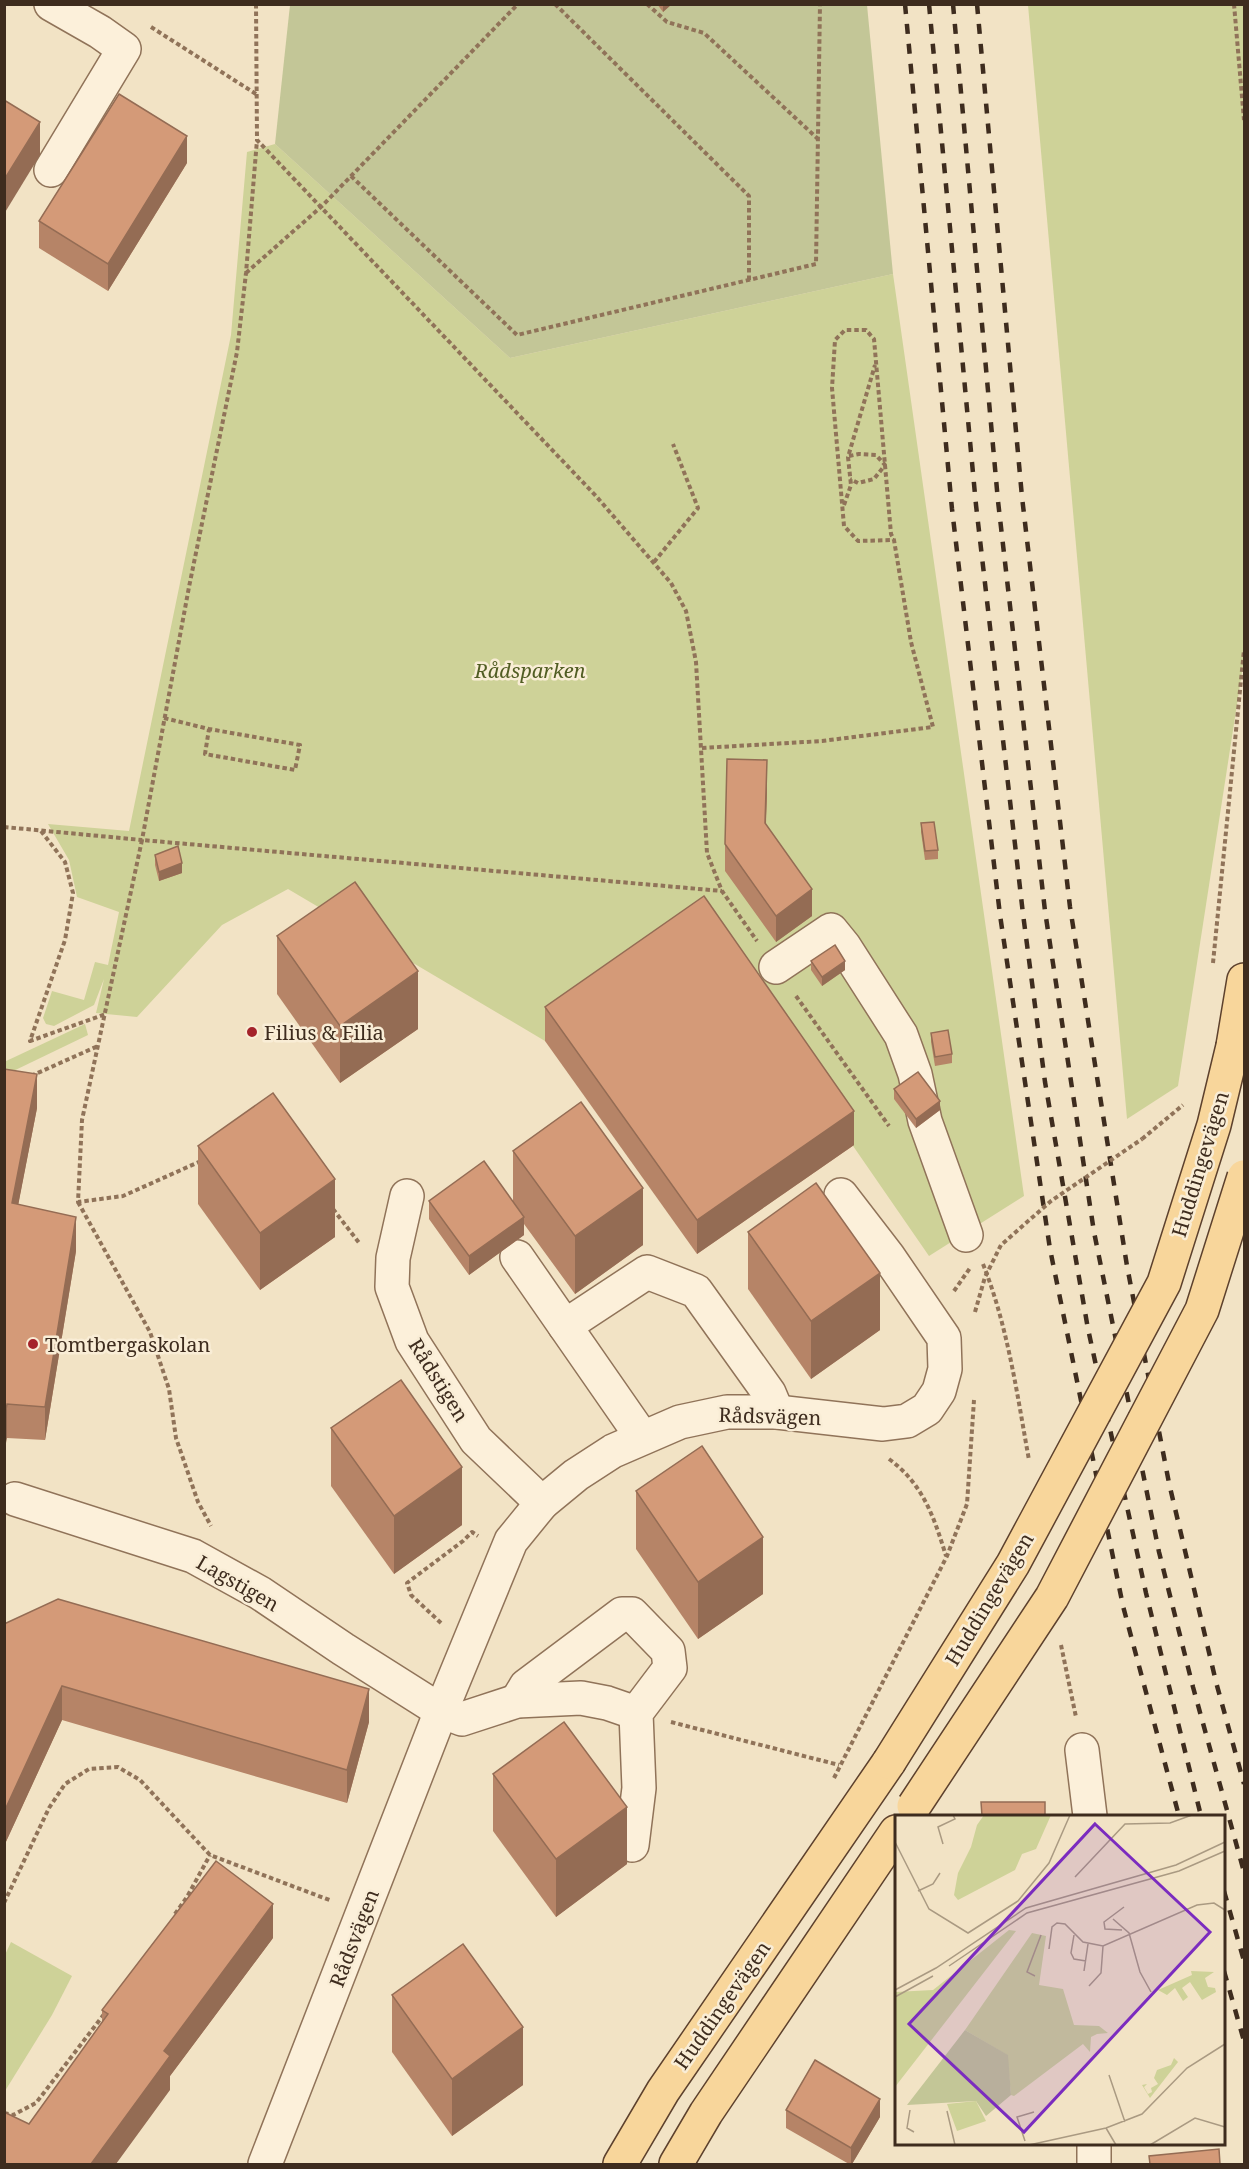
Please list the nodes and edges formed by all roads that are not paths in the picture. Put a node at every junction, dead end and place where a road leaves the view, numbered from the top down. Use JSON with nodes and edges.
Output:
{"nodes":[{"id":1,"x":51,"y":4,"type":"edge"},
{"id":2,"x":51,"y":170,"type":"dead end"},
{"id":3,"x":776,"y":967,"type":"road end"},
{"id":4,"x":1245,"y":980,"type":"edge"},
{"id":5,"x":1245,"y":1177,"type":"edge"},
{"id":6,"x":841,"y":1195,"type":"dead end"},
{"id":7,"x":407,"y":1196,"type":"dead end"},
{"id":8,"x":973,"y":1245,"type":"road end"},
{"id":9,"x":517,"y":1257,"type":"dead end"},
{"id":10,"x":565,"y":1326,"type":"junction"},
{"id":11,"x":777,"y":1412,"type":"junction"},
{"id":12,"x":642,"y":1437,"type":"junction"},
{"id":13,"x":15,"y":1499,"type":"dead end"},
{"id":14,"x":542,"y":1503,"type":"junction"},
{"id":15,"x":517,"y":1701,"type":"junction"},
{"id":16,"x":441,"y":1711,"type":"junction"},
{"id":17,"x":636,"y":1713,"type":"junction"},
{"id":18,"x":1083,"y":1750,"type":"road end"},
{"id":19,"x":908,"y":1815,"type":"edge"},
{"id":20,"x":1090,"y":1815,"type":"edge"},
{"id":21,"x":895,"y":1834,"type":"edge"},
{"id":22,"x":632,"y":1845,"type":"dead end"},
{"id":23,"x":1094,"y":2145,"type":"edge"},
{"id":24,"x":265,"y":2164,"type":"edge"},
{"id":25,"x":620,"y":2164,"type":"edge"},
{"id":26,"x":676,"y":2164,"type":"edge"},
{"id":27,"x":1094,"y":2164,"type":"edge"}],
"edges":[{"from":1,"to":2,"type":"street"},
{"from":3,"to":8,"type":"street"},
{"from":4,"to":25,"type":"main road","name":"Huddingevägen","bridge":true},
{"from":5,"to":19,"type":"main road","bridge":true},
{"from":6,"to":11,"type":"street","name":"Rådsvägen"},
{"from":7,"to":14,"type":"street","name":"Rådstigen"},
{"from":9,"to":10,"type":"street"},
{"from":10,"to":11,"type":"street"},
{"from":10,"to":12,"type":"street"},
{"from":11,"to":12,"type":"street","name":"Rådsvägen"},
{"from":12,"to":14,"type":"street","name":"Rådsvägen"},
{"from":13,"to":16,"type":"street","name":"Lagstigen"},
{"from":14,"to":16,"type":"street","name":"Rådsvägen"},
{"from":15,"to":16,"type":"street"},
{"from":15,"to":17,"type":"street"},
{"from":15,"to":17,"type":"street"},
{"from":16,"to":24,"type":"street","name":"Rådsvägen"},
{"from":17,"to":22,"type":"street"},
{"from":18,"to":20,"type":"street"},
{"from":21,"to":26,"type":"main road"},
{"from":23,"to":27,"type":"street"}]}
